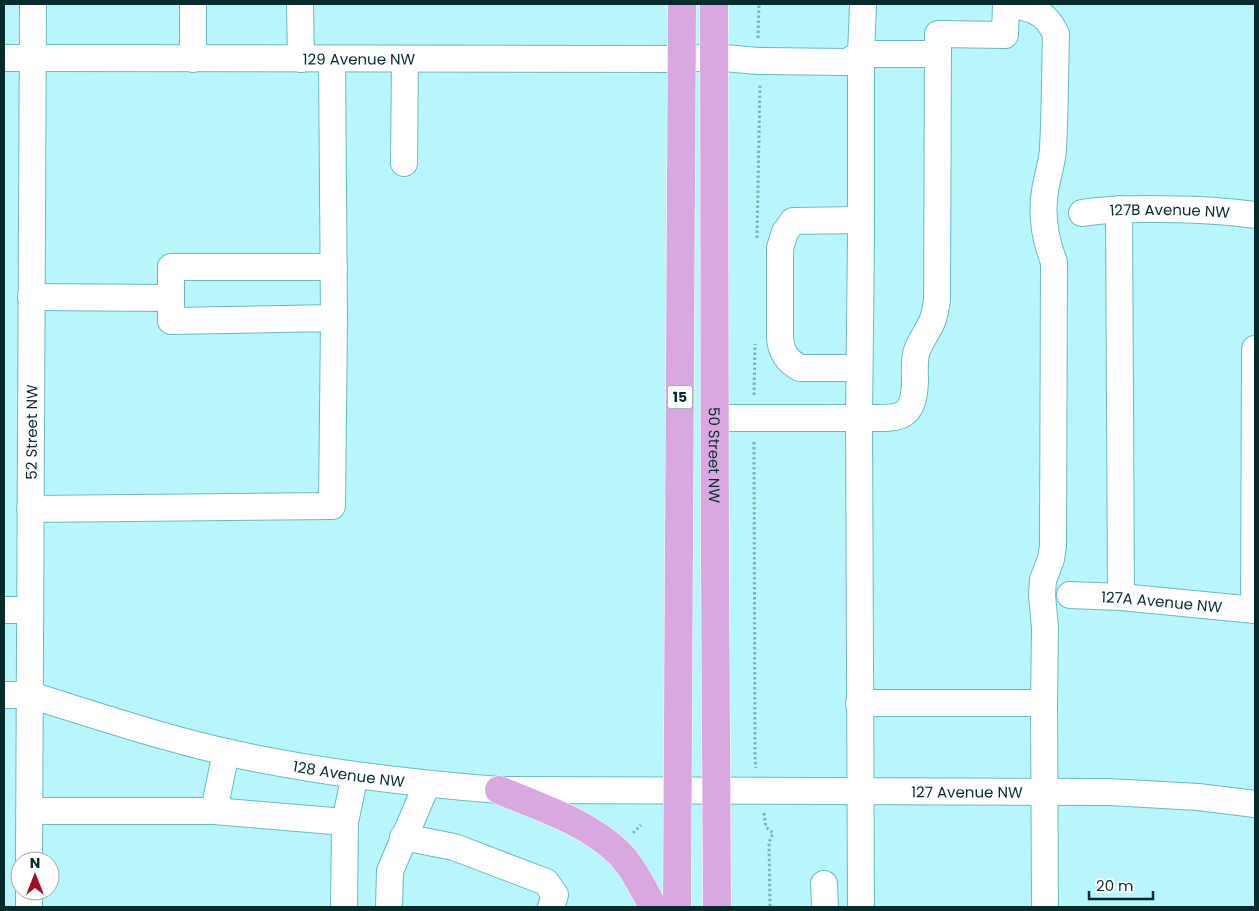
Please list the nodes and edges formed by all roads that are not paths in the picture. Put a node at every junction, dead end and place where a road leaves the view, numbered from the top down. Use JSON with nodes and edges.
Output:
{"nodes":[{"id":1,"x":32,"y":4,"type":"edge"},
{"id":2,"x":193,"y":4,"type":"edge"},
{"id":3,"x":300,"y":4,"type":"edge"},
{"id":4,"x":682,"y":4,"type":"edge"},
{"id":5,"x":714,"y":4,"type":"edge"},
{"id":6,"x":863,"y":4,"type":"edge"},
{"id":7,"x":1006,"y":4,"type":"edge"},
{"id":8,"x":860,"y":54,"type":"junction"},
{"id":9,"x":938,"y":54,"type":"junction"},
{"id":10,"x":4,"y":58,"type":"edge"},
{"id":11,"x":32,"y":58,"type":"junction"},
{"id":12,"x":193,"y":58,"type":"junction"},
{"id":13,"x":301,"y":58,"type":"junction"},
{"id":14,"x":332,"y":58,"type":"junction"},
{"id":15,"x":405,"y":58,"type":"junction"},
{"id":16,"x":713,"y":58,"type":"junction"},
{"id":17,"x":682,"y":59,"type":"junction"},
{"id":18,"x":404,"y":163,"type":"dead end"},
{"id":19,"x":1119,"y":209,"type":"junction"},
{"id":20,"x":861,"y":213,"type":"junction"},
{"id":21,"x":1082,"y":213,"type":"dead end"},
{"id":22,"x":1255,"y":215,"type":"edge"},
{"id":23,"x":334,"y":267,"type":"junction"},
{"id":24,"x":31,"y":297,"type":"junction"},
{"id":25,"x":171,"y":298,"type":"junction"},
{"id":26,"x":334,"y":318,"type":"junction"},
{"id":27,"x":1255,"y":349,"type":"edge"},
{"id":28,"x":859,"y":368,"type":"junction"},
{"id":29,"x":715,"y":418,"type":"junction"},
{"id":30,"x":859,"y":418,"type":"junction"},
{"id":31,"x":30,"y":509,"type":"junction"},
{"id":32,"x":1070,"y":595,"type":"dead end"},
{"id":33,"x":1121,"y":597,"type":"junction"},
{"id":34,"x":4,"y":610,"type":"edge"},
{"id":35,"x":30,"y":610,"type":"junction"},
{"id":36,"x":1255,"y":610,"type":"edge"},
{"id":37,"x":4,"y":695,"type":"edge"},
{"id":38,"x":30,"y":695,"type":"junction"},
{"id":39,"x":859,"y":703,"type":"junction"},
{"id":40,"x":1044,"y":703,"type":"junction"},
{"id":41,"x":226,"y":752,"type":"junction"},
{"id":42,"x":355,"y":775,"type":"junction"},
{"id":43,"x":427,"y":784,"type":"junction"},
{"id":44,"x":499,"y":790,"type":"junction"},
{"id":45,"x":860,"y":790,"type":"junction"},
{"id":46,"x":676,"y":791,"type":"junction"},
{"id":47,"x":717,"y":791,"type":"junction"},
{"id":48,"x":1045,"y":791,"type":"junction"},
{"id":49,"x":1255,"y":804,"type":"edge"},
{"id":50,"x":30,"y":811,"type":"junction"},
{"id":51,"x":214,"y":811,"type":"junction"},
{"id":52,"x":345,"y":822,"type":"junction"},
{"id":53,"x":404,"y":837,"type":"junction"},
{"id":54,"x":29,"y":851,"type":"edge"},
{"id":55,"x":344,"y":907,"type":"edge"},
{"id":56,"x":389,"y":907,"type":"edge"},
{"id":57,"x":551,"y":907,"type":"edge"},
{"id":58,"x":653,"y":907,"type":"edge"},
{"id":59,"x":677,"y":907,"type":"edge"},
{"id":60,"x":718,"y":907,"type":"edge"},
{"id":61,"x":861,"y":907,"type":"edge"},
{"id":62,"x":1045,"y":907,"type":"edge"}],
"edges":[{"from":1,"to":11,"type":"street","name":"52 Street NW"},
{"from":2,"to":12,"type":"street"},
{"from":3,"to":13,"type":"street"},
{"from":4,"to":17,"type":"main road","number":"15"},
{"from":5,"to":16,"type":"main road","name":"50 Street NW","number":"15"},
{"from":6,"to":8,"type":"street"},
{"from":7,"to":9,"type":"street"},
{"from":7,"to":40,"type":"street"},
{"from":8,"to":9,"type":"street","name":"129 Avenue NW"},
{"from":8,"to":16,"type":"street","name":"129 Avenue NW"},
{"from":8,"to":20,"type":"street"},
{"from":9,"to":30,"type":"street"},
{"from":10,"to":11,"type":"street","name":"129 Avenue NW"},
{"from":11,"to":12,"type":"street","name":"129 Avenue NW"},
{"from":11,"to":24,"type":"street","name":"52 Street NW"},
{"from":12,"to":13,"type":"street","name":"129 Avenue NW"},
{"from":13,"to":14,"type":"street","name":"129 Avenue NW"},
{"from":14,"to":15,"type":"street","name":"129 Avenue NW"},
{"from":14,"to":23,"type":"street"},
{"from":15,"to":17,"type":"street","name":"129 Avenue NW"},
{"from":15,"to":18,"type":"street"},
{"from":16,"to":17,"type":"street","name":"129 Avenue NW"},
{"from":16,"to":29,"type":"main road","name":"50 Street NW","number":"15"},
{"from":17,"to":46,"type":"main road","number":"15"},
{"from":19,"to":21,"type":"street","name":"127B Avenue NW"},
{"from":19,"to":22,"type":"street","name":"127B Avenue NW"},
{"from":19,"to":33,"type":"street"},
{"from":20,"to":28,"type":"street"},
{"from":20,"to":28,"type":"street"},
{"from":23,"to":25,"type":"street"},
{"from":23,"to":26,"type":"street"},
{"from":24,"to":25,"type":"street"},
{"from":24,"to":31,"type":"street","name":"52 Street NW"},
{"from":25,"to":26,"type":"street"},
{"from":26,"to":31,"type":"street"},
{"from":27,"to":36,"type":"street"},
{"from":28,"to":30,"type":"street"},
{"from":29,"to":30,"type":"street"},
{"from":29,"to":47,"type":"main road","name":"50 Street NW","number":"15"},
{"from":30,"to":39,"type":"street"},
{"from":31,"to":35,"type":"street","name":"52 Street NW"},
{"from":32,"to":33,"type":"street","name":"127A Avenue NW"},
{"from":33,"to":36,"type":"street","name":"127A Avenue NW"},
{"from":34,"to":35,"type":"street"},
{"from":35,"to":38,"type":"street","name":"52 Street NW"},
{"from":37,"to":38,"type":"street","name":"128 Avenue NW"},
{"from":38,"to":41,"type":"street","name":"128 Avenue NW"},
{"from":38,"to":50,"type":"street","name":"52 Street NW"},
{"from":39,"to":40,"type":"street"},
{"from":39,"to":45,"type":"street"},
{"from":40,"to":48,"type":"street"},
{"from":41,"to":42,"type":"street","name":"128 Avenue NW"},
{"from":41,"to":51,"type":"street"},
{"from":42,"to":43,"type":"street","name":"128 Avenue NW"},
{"from":42,"to":52,"type":"street"},
{"from":43,"to":44,"type":"street","name":"128 Avenue NW"},
{"from":43,"to":53,"type":"street"},
{"from":44,"to":46,"type":"street","name":"128 Avenue NW"},
{"from":44,"to":58,"type":"main road"},
{"from":45,"to":47,"type":"street","name":"127 Avenue NW"},
{"from":45,"to":48,"type":"street","name":"127 Avenue NW"},
{"from":45,"to":61,"type":"street"},
{"from":46,"to":47,"type":"street","name":"127 Avenue NW"},
{"from":46,"to":59,"type":"main road"},
{"from":47,"to":60,"type":"main road","name":"50 Street NW"},
{"from":48,"to":49,"type":"street","name":"127 Avenue NW"},
{"from":48,"to":62,"type":"street"},
{"from":50,"to":51,"type":"street"},
{"from":50,"to":54,"type":"street","name":"52 Street NW"},
{"from":51,"to":52,"type":"street"},
{"from":52,"to":55,"type":"street"},
{"from":53,"to":56,"type":"street"},
{"from":53,"to":57,"type":"street"}]}
